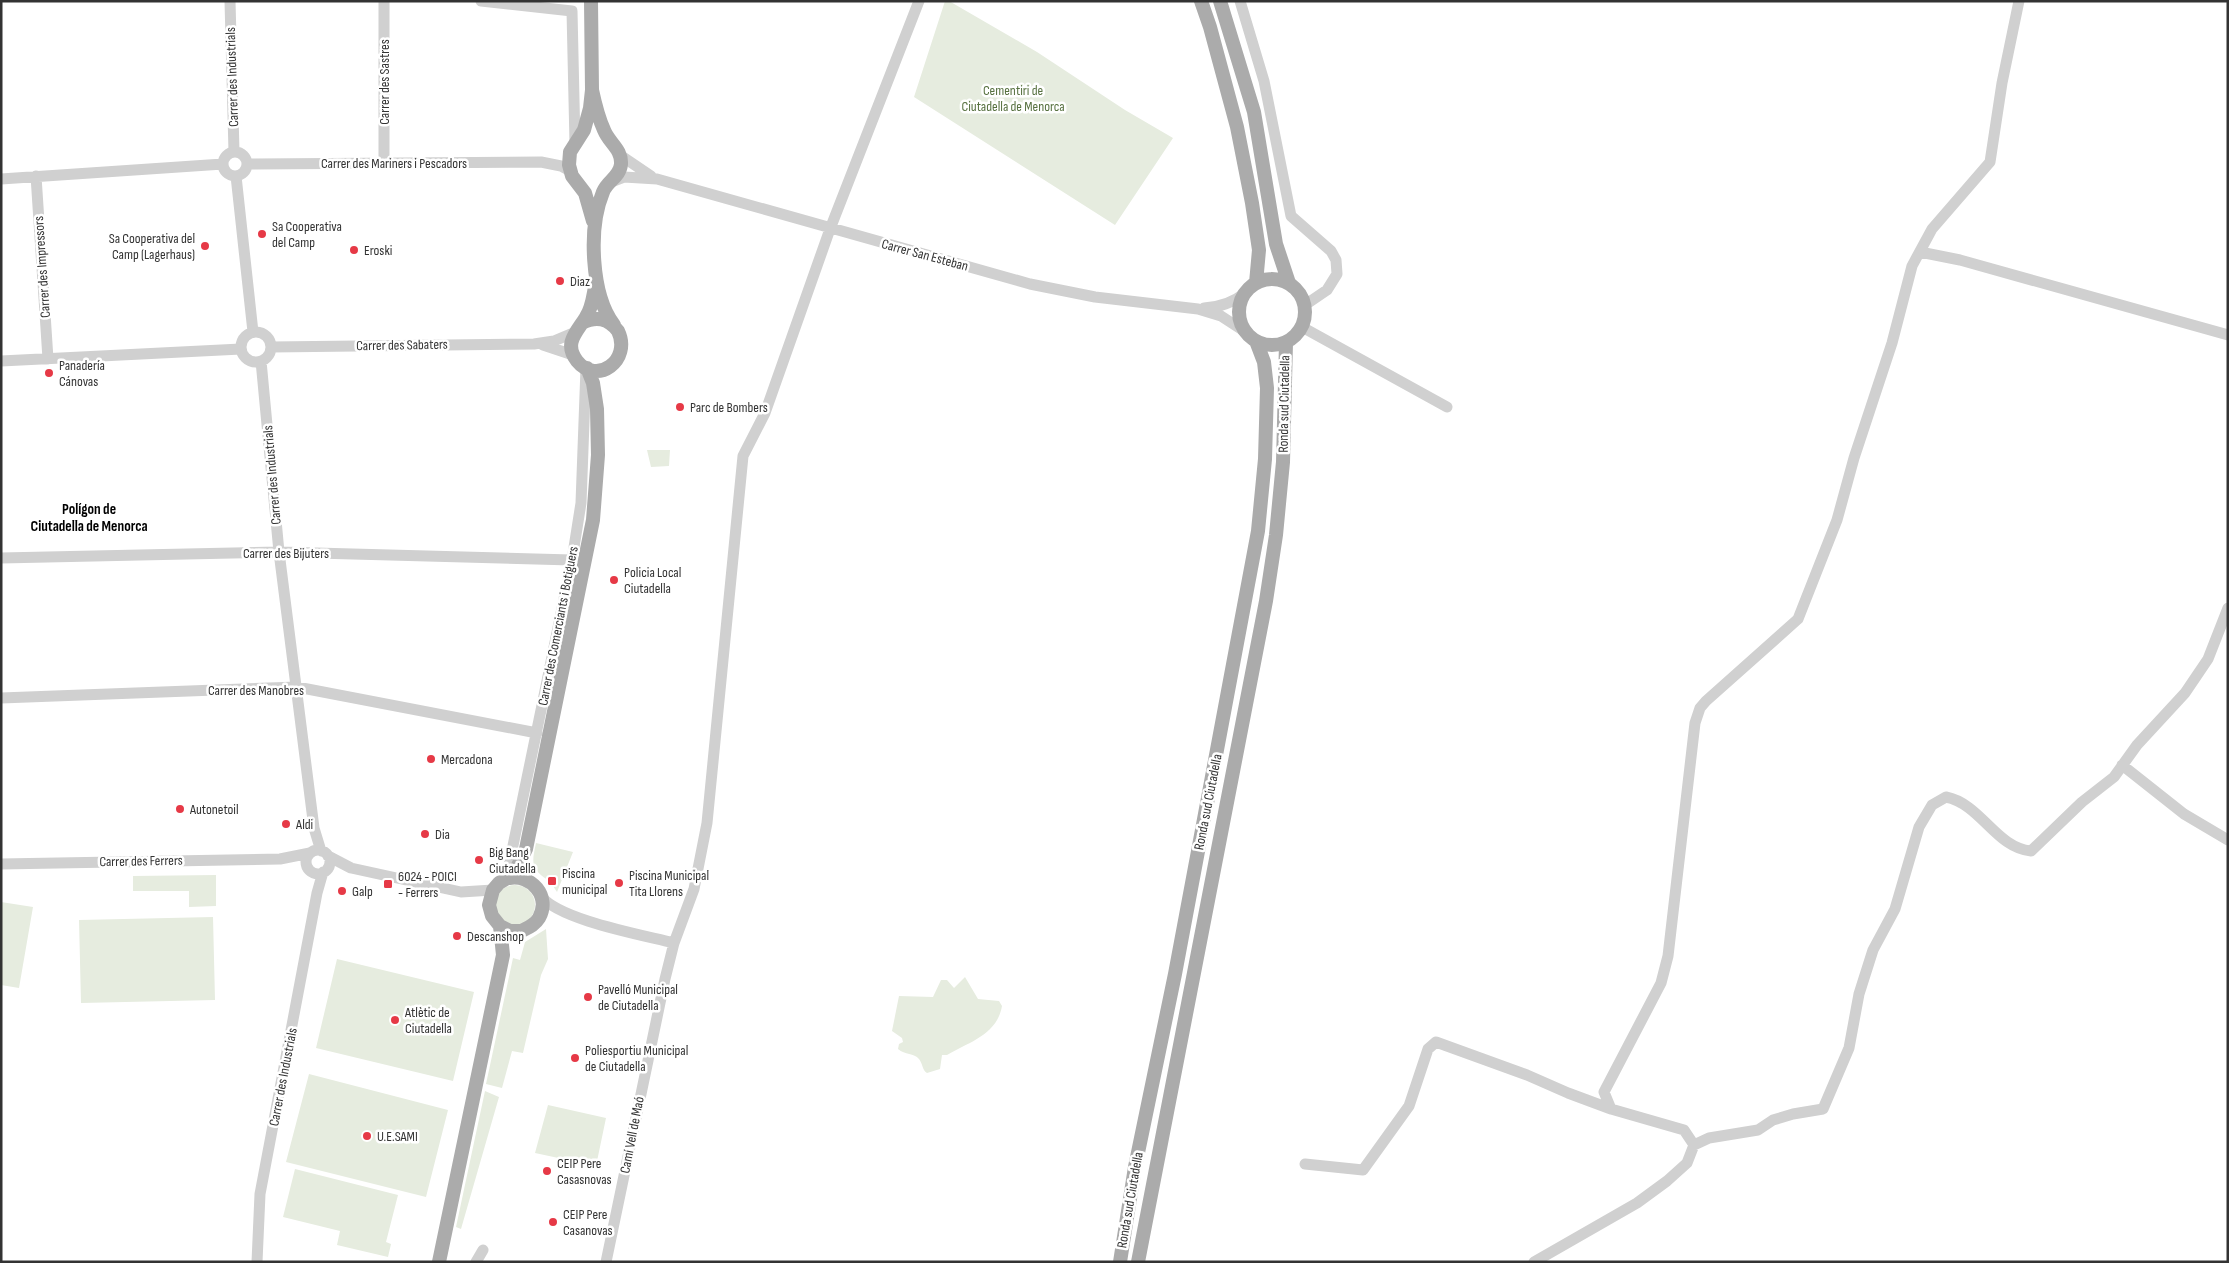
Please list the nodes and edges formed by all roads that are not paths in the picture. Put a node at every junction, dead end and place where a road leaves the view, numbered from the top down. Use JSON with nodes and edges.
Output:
{"nodes":[{"id":1,"x":230,"y":1,"type":"edge"},
{"id":2,"x":384,"y":1,"type":"edge"},
{"id":3,"x":481,"y":1,"type":"edge"},
{"id":4,"x":591,"y":1,"type":"edge"},
{"id":5,"x":919,"y":1,"type":"edge"},
{"id":6,"x":1201,"y":1,"type":"edge"},
{"id":7,"x":1220,"y":1,"type":"edge"},
{"id":8,"x":1240,"y":1,"type":"edge"},
{"id":9,"x":2019,"y":1,"type":"edge"},
{"id":10,"x":592,"y":90,"type":"junction"},
{"id":11,"x":612,"y":142,"type":"junction"},
{"id":12,"x":574,"y":146,"type":"junction"},
{"id":13,"x":234,"y":152,"type":"junction"},
{"id":14,"x":620,"y":155,"type":"junction"},
{"id":15,"x":384,"y":162,"type":"junction"},
{"id":16,"x":541,"y":162,"type":"junction"},
{"id":17,"x":223,"y":164,"type":"junction"},
{"id":18,"x":247,"y":164,"type":"junction"},
{"id":19,"x":570,"y":172,"type":"junction"},
{"id":20,"x":36,"y":176,"type":"junction"},
{"id":21,"x":236,"y":176,"type":"junction"},
{"id":22,"x":1,"y":179,"type":"edge"},
{"id":23,"x":658,"y":179,"type":"junction"},
{"id":24,"x":579,"y":183,"type":"junction"},
{"id":25,"x":610,"y":183,"type":"junction"},
{"id":26,"x":830,"y":229,"type":"junction"},
{"id":27,"x":595,"y":230,"type":"junction"},
{"id":28,"x":1920,"y":252,"type":"junction"},
{"id":29,"x":596,"y":274,"type":"junction"},
{"id":30,"x":1256,"y":283,"type":"junction"},
{"id":31,"x":1289,"y":283,"type":"junction"},
{"id":32,"x":1245,"y":293,"type":"junction"},
{"id":33,"x":1305,"y":305,"type":"junction"},
{"id":34,"x":1198,"y":309,"type":"junction"},
{"id":35,"x":614,"y":326,"type":"junction"},
{"id":36,"x":1302,"y":327,"type":"junction"},
{"id":37,"x":578,"y":328,"type":"junction"},
{"id":38,"x":1244,"y":330,"type":"junction"},
{"id":39,"x":252,"y":332,"type":"junction"},
{"id":40,"x":2228,"y":335,"type":"edge"},
{"id":41,"x":1256,"y":341,"type":"junction"},
{"id":42,"x":1286,"y":343,"type":"junction"},
{"id":43,"x":534,"y":344,"type":"junction"},
{"id":44,"x":271,"y":347,"type":"junction"},
{"id":45,"x":241,"y":349,"type":"junction"},
{"id":46,"x":573,"y":355,"type":"junction"},
{"id":47,"x":48,"y":359,"type":"junction"},
{"id":48,"x":1,"y":361,"type":"edge"},
{"id":49,"x":261,"y":361,"type":"junction"},
{"id":50,"x":610,"y":366,"type":"junction"},
{"id":51,"x":586,"y":368,"type":"junction"},
{"id":52,"x":1447,"y":407,"type":"dead end"},
{"id":53,"x":598,"y":409,"type":"junction"},
{"id":54,"x":279,"y":552,"type":"junction"},
{"id":55,"x":1,"y":558,"type":"edge"},
{"id":56,"x":572,"y":560,"type":"junction"},
{"id":57,"x":2228,"y":608,"type":"edge"},
{"id":58,"x":297,"y":687,"type":"junction"},
{"id":59,"x":1,"y":698,"type":"edge"},
{"id":60,"x":537,"y":733,"type":"junction"},
{"id":61,"x":2122,"y":766,"type":"junction"},
{"id":62,"x":2228,"y":840,"type":"edge"},
{"id":63,"x":526,"y":848,"type":"junction"},
{"id":64,"x":318,"y":853,"type":"junction"},
{"id":65,"x":280,"y":858,"type":"junction"},
{"id":66,"x":1,"y":864,"type":"edge"},
{"id":67,"x":350,"y":868,"type":"junction"},
{"id":68,"x":317,"y":871,"type":"junction"},
{"id":69,"x":506,"y":879,"type":"junction"},
{"id":70,"x":529,"y":880,"type":"junction"},
{"id":71,"x":493,"y":890,"type":"junction"},
{"id":72,"x":461,"y":892,"type":"junction"},
{"id":73,"x":541,"y":896,"type":"junction"},
{"id":74,"x":489,"y":910,"type":"junction"},
{"id":75,"x":573,"y":916,"type":"junction"},
{"id":76,"x":538,"y":920,"type":"junction"},
{"id":77,"x":500,"y":926,"type":"junction"},
{"id":78,"x":521,"y":931,"type":"junction"},
{"id":79,"x":674,"y":943,"type":"junction"},
{"id":80,"x":503,"y":954,"type":"junction"},
{"id":81,"x":1611,"y":1109,"type":"junction"},
{"id":82,"x":1694,"y":1145,"type":"junction"},
{"id":83,"x":1305,"y":1164,"type":"dead end"},
{"id":84,"x":482,"y":1250,"type":"dead end"},
{"id":85,"x":257,"y":1262,"type":"edge"},
{"id":86,"x":439,"y":1262,"type":"edge"},
{"id":87,"x":476,"y":1262,"type":"edge"},
{"id":88,"x":606,"y":1262,"type":"edge"},
{"id":89,"x":1120,"y":1262,"type":"edge"},
{"id":90,"x":1138,"y":1262,"type":"edge"},
{"id":91,"x":1534,"y":1262,"type":"edge"}],
"edges":[{"from":1,"to":13,"type":"street","name":"Carrer des Industrials"},
{"from":2,"to":15,"type":"street","name":"Carrer des Sastres"},
{"from":3,"to":12,"type":"street"},
{"from":4,"to":10,"type":"main road"},
{"from":5,"to":26,"type":"street","name":"Camí Vell de Maó"},
{"from":6,"to":30,"type":"main road"},
{"from":7,"to":31,"type":"main road"},
{"from":8,"to":33,"type":"street"},
{"from":9,"to":28,"type":"street"},
{"from":10,"to":11,"type":"main road"},
{"from":10,"to":12,"type":"main road"},
{"from":11,"to":12,"type":"main road"},
{"from":11,"to":14,"type":"main road"},
{"from":12,"to":16,"type":"street","name":"Carrer des Mariners i Pescadors"},
{"from":12,"to":19,"type":"main road"},
{"from":13,"to":17,"type":"street"},
{"from":13,"to":18,"type":"street"},
{"from":14,"to":23,"type":"street","name":"Carrer San Esteban"},
{"from":14,"to":25,"type":"main road"},
{"from":15,"to":16,"type":"street","name":"Carrer des Mariners i Pescadors"},
{"from":15,"to":18,"type":"street","name":"Carrer des Mariners i Pescadors"},
{"from":16,"to":19,"type":"street","name":"Carrer des Mariners i Pescadors"},
{"from":17,"to":20,"type":"street"},
{"from":17,"to":21,"type":"street"},
{"from":18,"to":21,"type":"street"},
{"from":19,"to":24,"type":"main road"},
{"from":20,"to":22,"type":"street"},
{"from":20,"to":47,"type":"street","name":"Carrer des Impressors"},
{"from":21,"to":39,"type":"street"},
{"from":23,"to":25,"type":"street","name":"Carrer San Esteban"},
{"from":23,"to":26,"type":"street","name":"Carrer San Esteban"},
{"from":24,"to":25,"type":"main road"},
{"from":24,"to":27,"type":"main road"},
{"from":25,"to":27,"type":"main road"},
{"from":26,"to":34,"type":"street","name":"Carrer San Esteban"},
{"from":26,"to":79,"type":"street","name":"Camí Vell de Maó"},
{"from":27,"to":29,"type":"main road"},
{"from":28,"to":40,"type":"street"},
{"from":28,"to":81,"type":"street"},
{"from":29,"to":35,"type":"main road"},
{"from":29,"to":37,"type":"main road"},
{"from":30,"to":31,"type":"main road"},
{"from":30,"to":32,"type":"main road"},
{"from":31,"to":33,"type":"main road"},
{"from":32,"to":34,"type":"street","name":"Carrer San Esteban"},
{"from":32,"to":38,"type":"main road"},
{"from":33,"to":36,"type":"main road"},
{"from":34,"to":38,"type":"street","name":"Carrer San Esteban"},
{"from":35,"to":37,"type":"main road"},
{"from":35,"to":50,"type":"main road"},
{"from":36,"to":42,"type":"main road"},
{"from":36,"to":52,"type":"street"},
{"from":37,"to":43,"type":"street","name":"Carrer des Sabaters"},
{"from":37,"to":46,"type":"main road"},
{"from":38,"to":41,"type":"main road"},
{"from":39,"to":44,"type":"street"},
{"from":39,"to":45,"type":"street"},
{"from":41,"to":42,"type":"main road"},
{"from":41,"to":89,"type":"main road","name":"Ronda sud Ciutadella"},
{"from":42,"to":90,"type":"main road","name":"Ronda sud Ciutadella"},
{"from":43,"to":44,"type":"street","name":"Carrer des Sabaters"},
{"from":43,"to":46,"type":"street","name":"Carrer des Sabaters"},
{"from":44,"to":49,"type":"street"},
{"from":45,"to":47,"type":"street"},
{"from":45,"to":49,"type":"street"},
{"from":46,"to":51,"type":"main road"},
{"from":47,"to":48,"type":"street"},
{"from":49,"to":54,"type":"street","name":"Carrer des Industrials"},
{"from":50,"to":51,"type":"main road"},
{"from":50,"to":53,"type":"main road"},
{"from":51,"to":53,"type":"main road"},
{"from":51,"to":56,"type":"street","name":"Carrer des Comerciants i Botiguers"},
{"from":53,"to":63,"type":"main road"},
{"from":54,"to":55,"type":"street","name":"Carrer des Bijuters"},
{"from":54,"to":56,"type":"street","name":"Carrer des Bijuters"},
{"from":54,"to":58,"type":"street","name":"Carrer des Industrials"},
{"from":56,"to":60,"type":"street","name":"Carrer des Comerciants i Botiguers"},
{"from":57,"to":61,"type":"street"},
{"from":58,"to":59,"type":"street","name":"Carrer des Manobres"},
{"from":58,"to":60,"type":"street","name":"Carrer des Manobres"},
{"from":58,"to":64,"type":"street","name":"Carrer des Industrials"},
{"from":60,"to":69,"type":"street","name":"Carrer des Comerciants i Botiguers"},
{"from":61,"to":62,"type":"street"},
{"from":61,"to":82,"type":"street"},
{"from":63,"to":69,"type":"main road"},
{"from":63,"to":70,"type":"main road"},
{"from":64,"to":65,"type":"street","name":"Carrer des Ferrers"},
{"from":64,"to":67,"type":"street","name":"Carrer des Ferrers"},
{"from":64,"to":68,"type":"street"},
{"from":64,"to":68,"type":"street"},
{"from":65,"to":66,"type":"street","name":"Carrer des Ferrers"},
{"from":65,"to":68,"type":"street","name":"Carrer des Ferrers"},
{"from":67,"to":68,"type":"street","name":"Carrer des Ferrers"},
{"from":67,"to":72,"type":"street","name":"Carrer des Ferrers"},
{"from":68,"to":85,"type":"street","name":"Carrer des Industrials"},
{"from":69,"to":70,"type":"main road"},
{"from":69,"to":71,"type":"main road"},
{"from":70,"to":73,"type":"main road"},
{"from":71,"to":72,"type":"street","name":"Carrer des Ferrers"},
{"from":71,"to":74,"type":"main road"},
{"from":72,"to":74,"type":"street","name":"Carrer des Ferrers"},
{"from":73,"to":75,"type":"street"},
{"from":73,"to":76,"type":"main road"},
{"from":74,"to":77,"type":"main road"},
{"from":75,"to":76,"type":"street"},
{"from":75,"to":79,"type":"street"},
{"from":76,"to":78,"type":"main road"},
{"from":77,"to":78,"type":"main road"},
{"from":77,"to":80,"type":"main road"},
{"from":78,"to":80,"type":"main road"},
{"from":79,"to":88,"type":"street","name":"Camí Vell de Maó"},
{"from":80,"to":86,"type":"main road"},
{"from":81,"to":82,"type":"street"},
{"from":81,"to":83,"type":"street"},
{"from":82,"to":91,"type":"street"},
{"from":84,"to":87,"type":"street"}]}
